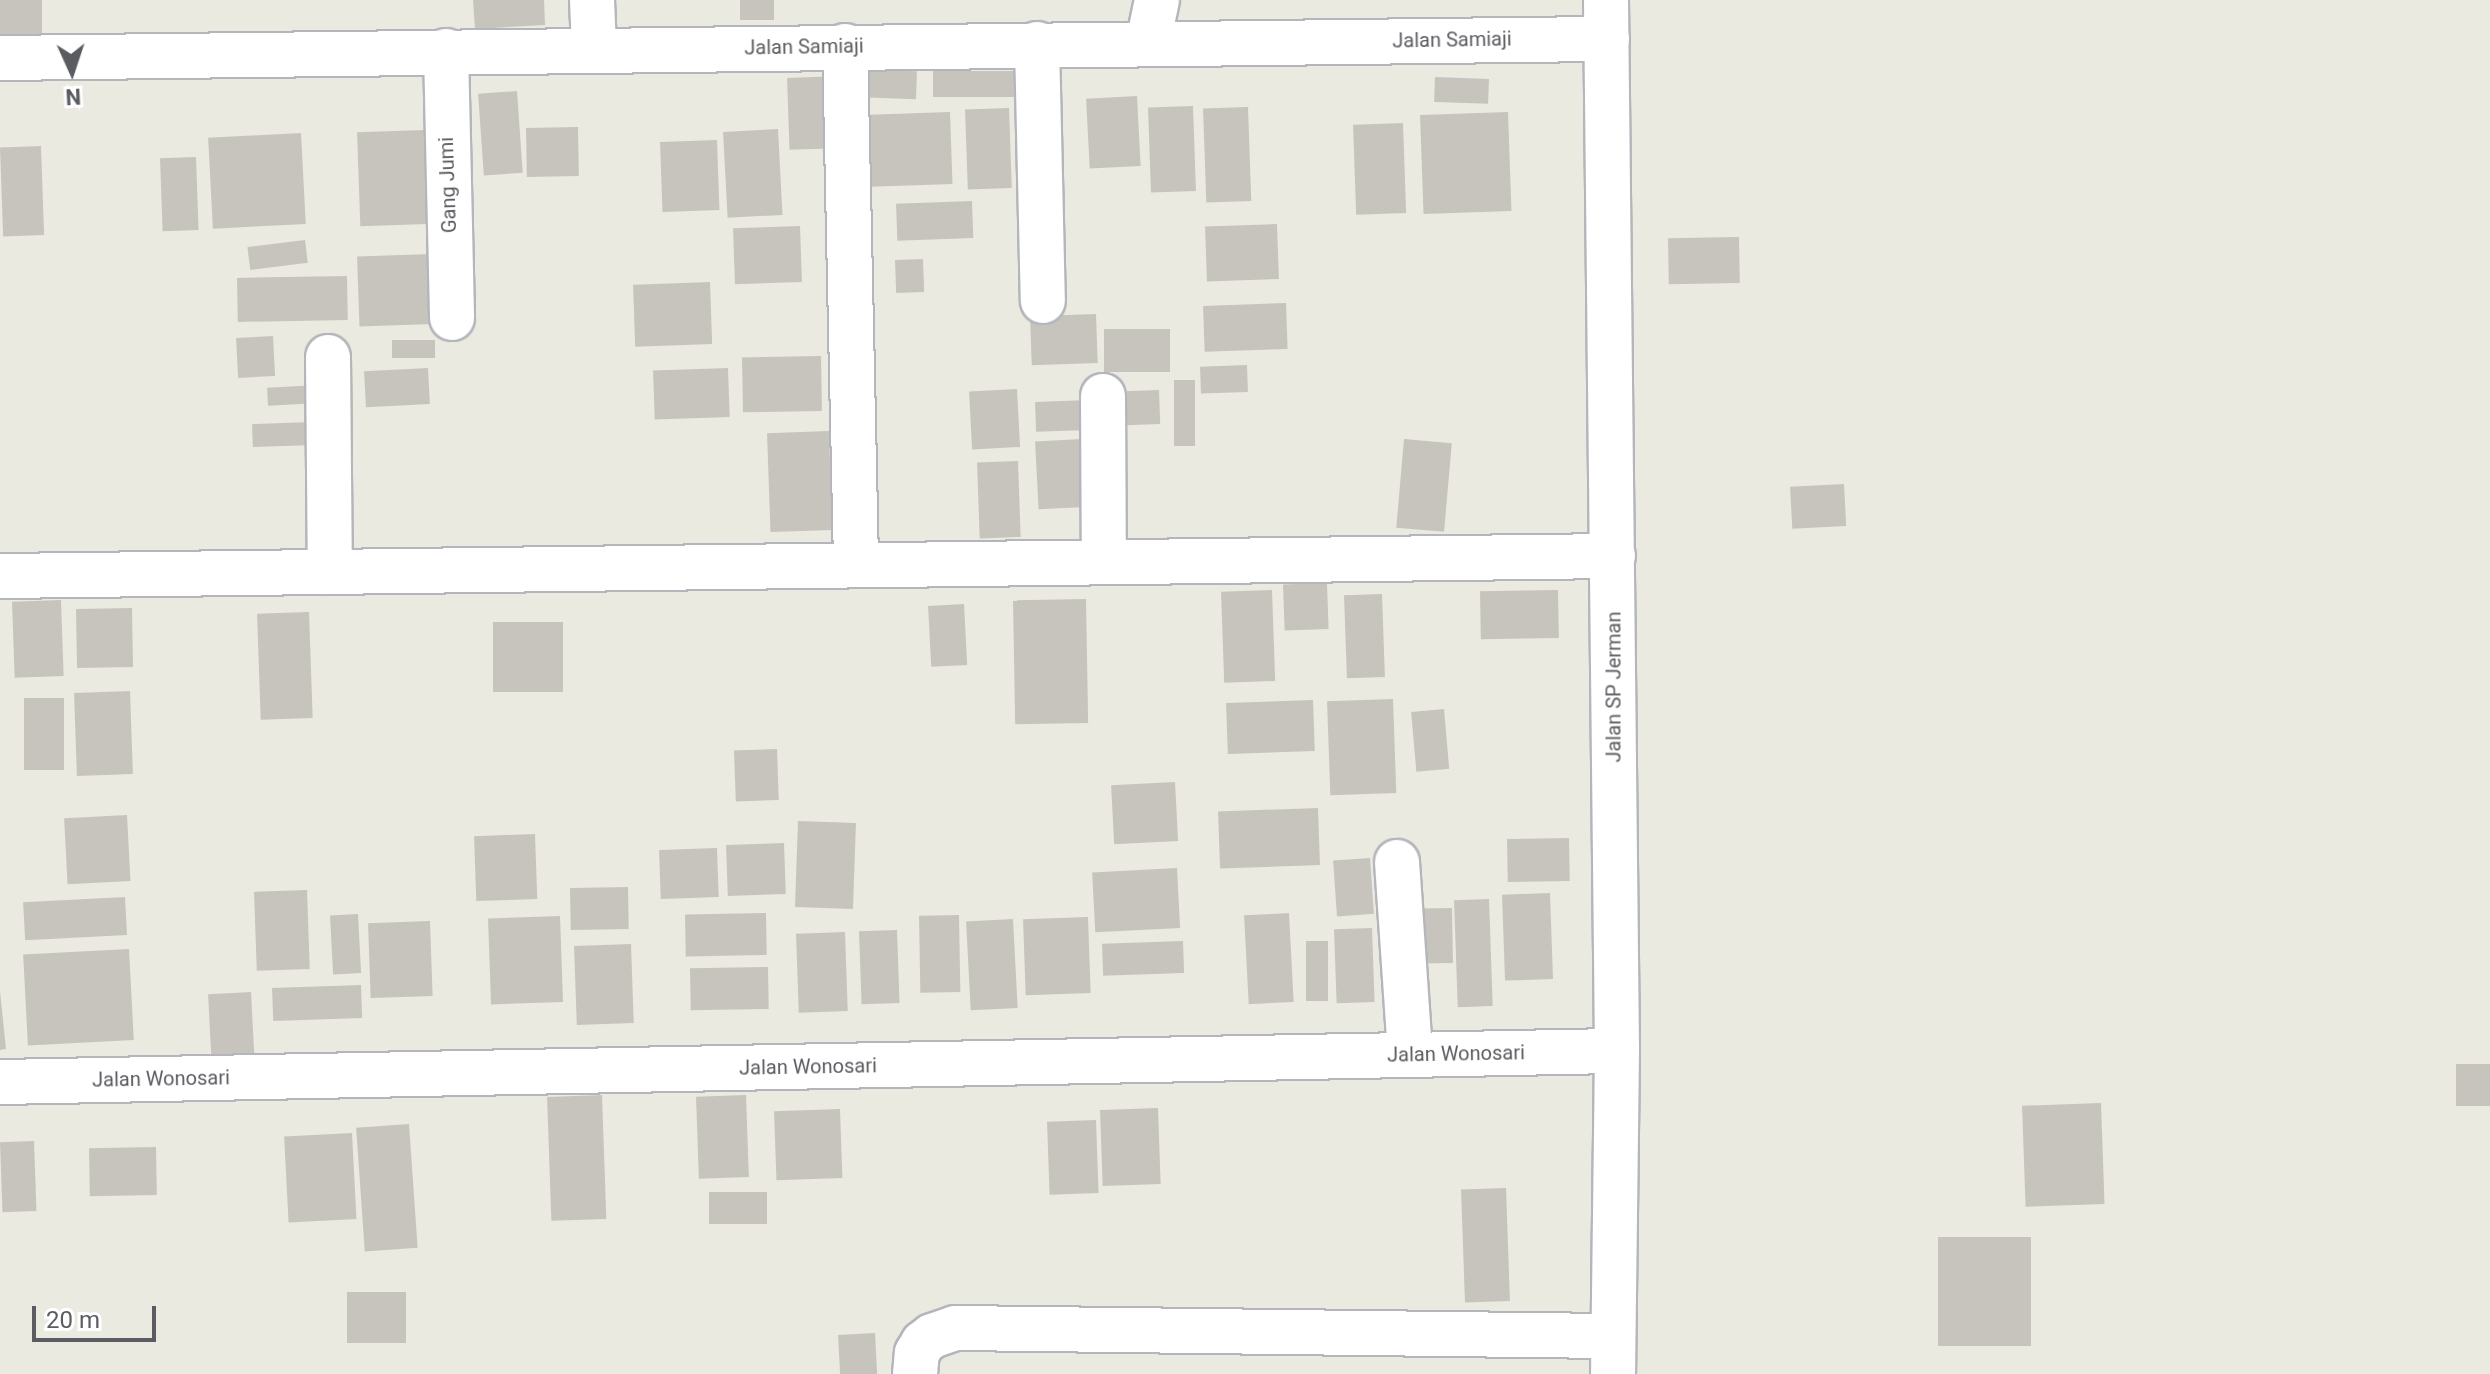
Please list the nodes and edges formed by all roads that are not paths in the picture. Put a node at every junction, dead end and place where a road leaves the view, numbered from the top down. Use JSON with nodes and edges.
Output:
{"nodes":[{"id":1,"x":592,"y":0,"type":"edge"},
{"id":2,"x":1157,"y":0,"type":"edge"},
{"id":3,"x":1607,"y":19,"type":"edge"},
{"id":4,"x":1148,"y":43,"type":"junction"},
{"id":5,"x":1037,"y":44,"type":"junction"},
{"id":6,"x":845,"y":46,"type":"junction"},
{"id":7,"x":594,"y":48,"type":"junction"},
{"id":8,"x":446,"y":51,"type":"junction"},
{"id":9,"x":0,"y":58,"type":"edge"},
{"id":10,"x":1043,"y":301,"type":"dead end"},
{"id":11,"x":452,"y":318,"type":"dead end"},
{"id":12,"x":328,"y":357,"type":"dead end"},
{"id":13,"x":1103,"y":396,"type":"dead end"},
{"id":14,"x":1613,"y":556,"type":"junction"},
{"id":15,"x":1104,"y":561,"type":"junction"},
{"id":16,"x":856,"y":564,"type":"junction"},
{"id":17,"x":330,"y":572,"type":"junction"},
{"id":18,"x":0,"y":576,"type":"edge"},
{"id":19,"x":1397,"y":862,"type":"dead end"},
{"id":20,"x":1617,"y":1051,"type":"junction"},
{"id":21,"x":1410,"y":1055,"type":"junction"},
{"id":22,"x":0,"y":1082,"type":"edge"},
{"id":23,"x":1613,"y":1355,"type":"edge"},
{"id":24,"x":915,"y":1374,"type":"edge"}],
"edges":[{"from":1,"to":7,"type":"street"},
{"from":2,"to":4,"type":"street"},
{"from":3,"to":4,"type":"street","name":"Jalan Samiaji"},
{"from":3,"to":14,"type":"street","name":"Jalan SP Jerman"},
{"from":4,"to":5,"type":"street","name":"Jalan Samiaji"},
{"from":5,"to":6,"type":"street","name":"Jalan Samiaji"},
{"from":5,"to":10,"type":"street"},
{"from":6,"to":7,"type":"street","name":"Jalan Samiaji"},
{"from":6,"to":16,"type":"street"},
{"from":7,"to":8,"type":"street","name":"Jalan Samiaji"},
{"from":8,"to":9,"type":"street","name":"Jalan Samiaji"},
{"from":8,"to":11,"type":"street","name":"Gang Jumi"},
{"from":12,"to":17,"type":"street"},
{"from":13,"to":15,"type":"street"},
{"from":14,"to":15,"type":"street"},
{"from":14,"to":20,"type":"street","name":"Jalan SP Jerman"},
{"from":15,"to":16,"type":"street"},
{"from":16,"to":17,"type":"street"},
{"from":17,"to":18,"type":"street"},
{"from":19,"to":21,"type":"street"},
{"from":20,"to":21,"type":"street","name":"Jalan Wonosari"},
{"from":20,"to":23,"type":"street","name":"Jalan SP Jerman"},
{"from":21,"to":22,"type":"street","name":"Jalan Wonosari"},
{"from":23,"to":24,"type":"street"}]}
